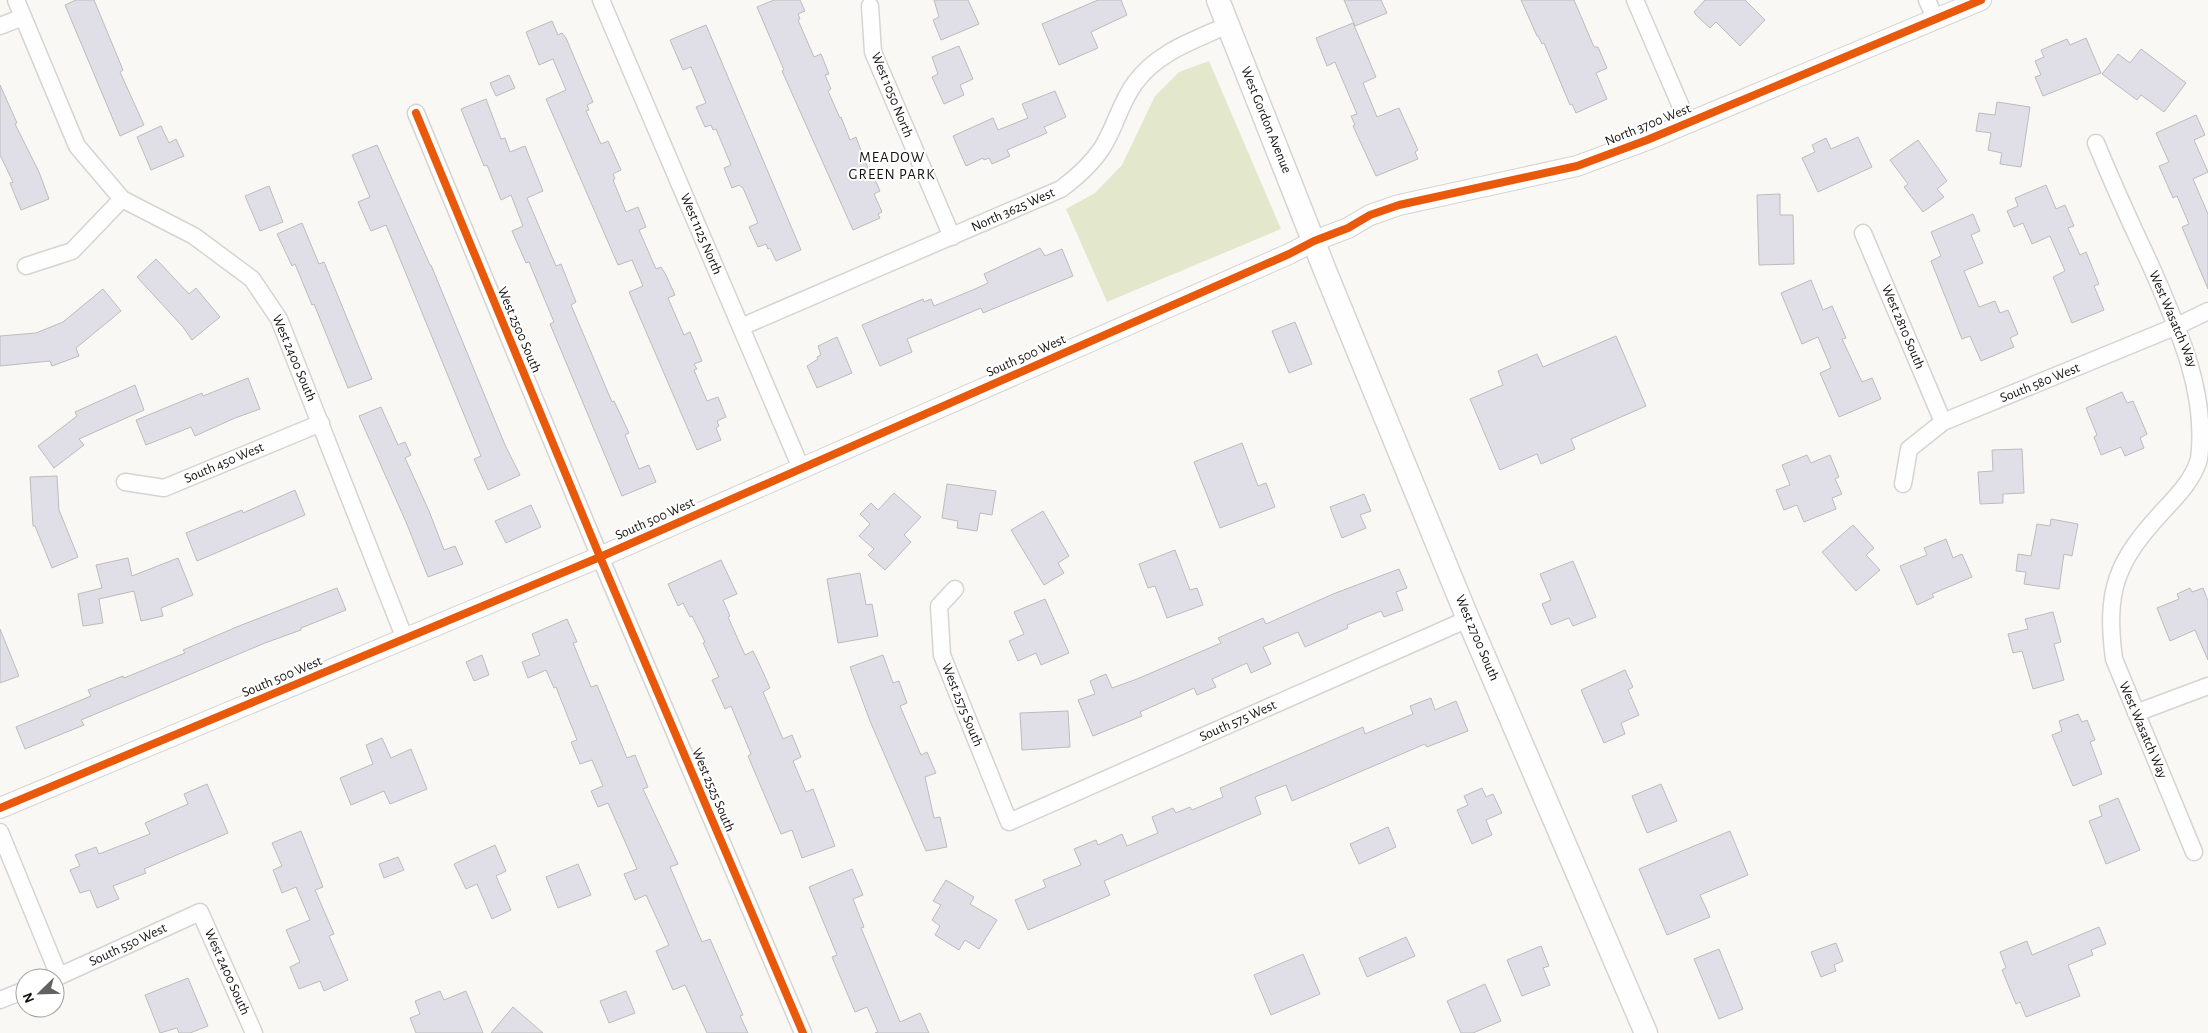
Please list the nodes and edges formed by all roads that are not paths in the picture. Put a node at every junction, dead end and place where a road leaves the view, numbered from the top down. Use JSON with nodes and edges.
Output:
{"nodes":[{"id":1,"x":16,"y":0,"type":"edge"},
{"id":2,"x":601,"y":0,"type":"edge"},
{"id":3,"x":1218,"y":0,"type":"edge"},
{"id":4,"x":1635,"y":0,"type":"edge"},
{"id":5,"x":1927,"y":0,"type":"edge"},
{"id":6,"x":1981,"y":0,"type":"edge"},
{"id":7,"x":870,"y":6,"type":"dead end"},
{"id":8,"x":23,"y":16,"type":"junction"},
{"id":9,"x":1936,"y":20,"type":"junction"},
{"id":10,"x":1228,"y":25,"type":"junction"},
{"id":11,"x":0,"y":26,"type":"edge"},
{"id":12,"x":416,"y":113,"type":"dead end"},
{"id":13,"x":1688,"y":123,"type":"junction"},
{"id":14,"x":2096,"y":143,"type":"dead end"},
{"id":15,"x":122,"y":199,"type":"junction"},
{"id":16,"x":1862,"y":233,"type":"dead end"},
{"id":17,"x":952,"y":237,"type":"junction"},
{"id":18,"x":1314,"y":241,"type":"junction"},
{"id":19,"x":26,"y":266,"type":"dead end"},
{"id":20,"x":2208,"y":311,"type":"edge"},
{"id":21,"x":2178,"y":326,"type":"junction"},
{"id":22,"x":741,"y":327,"type":"junction"},
{"id":23,"x":1943,"y":422,"type":"junction"},
{"id":24,"x":322,"y":423,"type":"junction"},
{"id":25,"x":801,"y":468,"type":"junction"},
{"id":26,"x":125,"y":482,"type":"dead end"},
{"id":27,"x":1904,"y":484,"type":"dead end"},
{"id":28,"x":600,"y":557,"type":"junction"},
{"id":29,"x":955,"y":589,"type":"dead end"},
{"id":30,"x":1468,"y":619,"type":"junction"},
{"id":31,"x":405,"y":639,"type":"junction"},
{"id":32,"x":2208,"y":686,"type":"edge"},
{"id":33,"x":2136,"y":713,"type":"junction"},
{"id":34,"x":0,"y":808,"type":"edge"},
{"id":35,"x":1009,"y":822,"type":"joint"},
{"id":36,"x":0,"y":832,"type":"edge"},
{"id":37,"x":2194,"y":852,"type":"dead end"},
{"id":38,"x":200,"y":912,"type":"joint"},
{"id":39,"x":53,"y":968,"type":"edge"},
{"id":40,"x":65,"y":973,"type":"edge"},
{"id":41,"x":15,"y":994,"type":"edge"},
{"id":42,"x":0,"y":1000,"type":"edge"},
{"id":43,"x":254,"y":1033,"type":"edge"},
{"id":44,"x":803,"y":1033,"type":"edge"},
{"id":45,"x":1646,"y":1033,"type":"edge"}],
"edges":[{"from":1,"to":8,"type":"street","name":"West 2400 South"},
{"from":2,"to":22,"type":"street","name":"West 1125 North"},
{"from":3,"to":10,"type":"main road","name":"West Gordon Avenue"},
{"from":4,"to":13,"type":"street"},
{"from":5,"to":9,"type":"street"},
{"from":6,"to":9,"type":"street","name":"North 3700 West"},
{"from":7,"to":17,"type":"street","name":"West 1050 North"},
{"from":8,"to":11,"type":"street"},
{"from":8,"to":15,"type":"street","name":"West 2400 South"},
{"from":9,"to":13,"type":"street","name":"North 3700 West"},
{"from":10,"to":17,"type":"street","name":"North 3625 West"},
{"from":10,"to":18,"type":"main road","name":"West Gordon Avenue"},
{"from":12,"to":28,"type":"street","name":"West 2500 South"},
{"from":13,"to":18,"type":"street","name":"North 3700 West"},
{"from":14,"to":21,"type":"street","name":"West Wasatch Way"},
{"from":15,"to":19,"type":"street"},
{"from":15,"to":24,"type":"street","name":"West 2400 South"},
{"from":16,"to":23,"type":"street","name":"West 2810 South"},
{"from":17,"to":22,"type":"street","name":"North 3625 West"},
{"from":18,"to":25,"type":"street","name":"South 500 West"},
{"from":18,"to":30,"type":"main road","name":"West 2700 South"},
{"from":20,"to":21,"type":"street","name":"South 580 West"},
{"from":21,"to":23,"type":"street","name":"South 580 West"},
{"from":21,"to":33,"type":"street","name":"West Wasatch Way"},
{"from":22,"to":25,"type":"street","name":"West 1125 North"},
{"from":23,"to":27,"type":"street","name":"South 580 West"},
{"from":24,"to":26,"type":"street","name":"South 450 West"},
{"from":24,"to":31,"type":"street","name":"West 2400 South"},
{"from":25,"to":28,"type":"street","name":"South 500 West"},
{"from":28,"to":31,"type":"street","name":"South 500 West"},
{"from":28,"to":44,"type":"street","name":"West 2525 South"},
{"from":29,"to":35,"type":"street","name":"West 2575 South"},
{"from":30,"to":35,"type":"street","name":"South 575 West"},
{"from":30,"to":45,"type":"main road","name":"West 2700 South"},
{"from":31,"to":34,"type":"street","name":"South 500 West"},
{"from":32,"to":33,"type":"street"},
{"from":33,"to":37,"type":"street","name":"West Wasatch Way"},
{"from":36,"to":39,"type":"street"},
{"from":38,"to":40,"type":"street","name":"South 550 West"},
{"from":38,"to":43,"type":"street","name":"West 2400 South"},
{"from":41,"to":42,"type":"street"}]}
